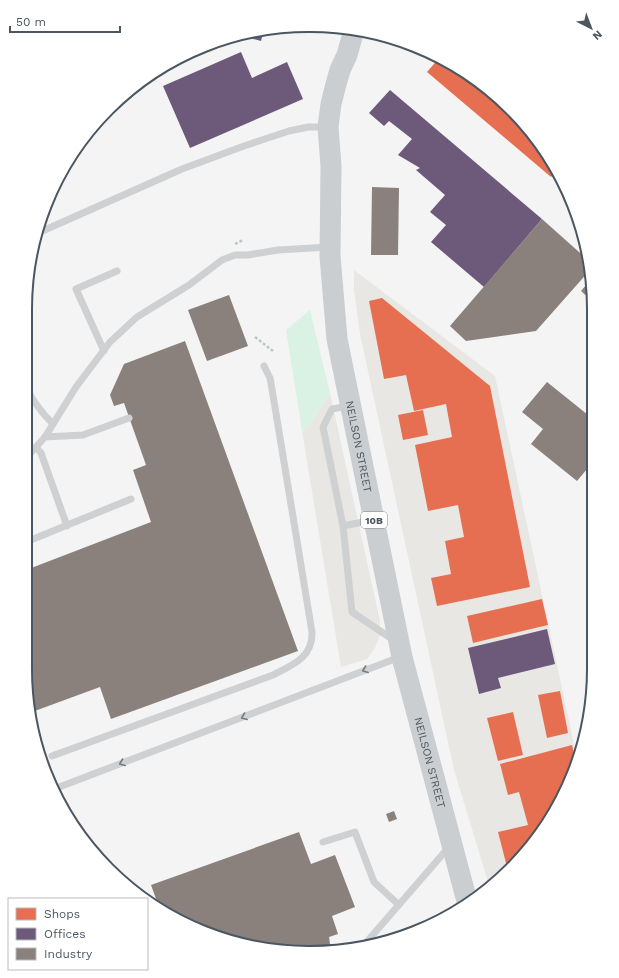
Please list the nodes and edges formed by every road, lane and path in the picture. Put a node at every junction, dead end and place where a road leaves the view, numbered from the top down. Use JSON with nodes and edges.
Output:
{"nodes":[{"id":1,"x":353,"y":35,"type":"edge"},
{"id":2,"x":328,"y":127,"type":"junction"},
{"id":3,"x":43,"y":231,"type":"edge"},
{"id":4,"x":243,"y":240,"type":"dead end"},
{"id":5,"x":232,"y":245,"type":"dead end"},
{"id":6,"x":330,"y":247,"type":"junction"},
{"id":7,"x":117,"y":272,"type":"dead end"},
{"id":8,"x":255,"y":337,"type":"dead end"},
{"id":9,"x":104,"y":351,"type":"junction"},
{"id":10,"x":273,"y":351,"type":"dead end"},
{"id":11,"x":264,"y":366,"type":"dead end"},
{"id":12,"x":32,"y":400,"type":"edge"},
{"id":13,"x":350,"y":405,"type":"junction"},
{"id":14,"x":129,"y":418,"type":"dead end"},
{"id":15,"x":53,"y":424,"type":"junction"},
{"id":16,"x":45,"y":437,"type":"junction"},
{"id":17,"x":36,"y":447,"type":"junction"},
{"id":18,"x":32,"y":451,"type":"edge"},
{"id":19,"x":131,"y":499,"type":"dead end"},
{"id":20,"x":374,"y":519,"type":"junction"},
{"id":21,"x":67,"y":526,"type":"junction"},
{"id":22,"x":343,"y":526,"type":"junction"},
{"id":23,"x":32,"y":540,"type":"edge"},
{"id":24,"x":401,"y":650,"type":"junction"},
{"id":25,"x":52,"y":756,"type":"dead end"},
{"id":26,"x":59,"y":787,"type":"edge"},
{"id":27,"x":323,"y":842,"type":"dead end"},
{"id":28,"x":451,"y":844,"type":"junction"},
{"id":29,"x":466,"y":898,"type":"edge"},
{"id":30,"x":399,"y":905,"type":"junction"},
{"id":31,"x":368,"y":940,"type":"edge"}],
"edges":[{"from":1,"to":2,"type":"main road","name":"NEILSON STREET","number":"10B"},
{"from":2,"to":3,"type":"lane"},
{"from":2,"to":6,"type":"main road","name":"NEILSON STREET","number":"10B"},
{"from":4,"to":5,"type":"path"},
{"from":6,"to":9,"type":"lane"},
{"from":6,"to":13,"type":"main road","name":"NEILSON STREET","number":"10B"},
{"from":7,"to":9,"type":"lane"},
{"from":8,"to":10,"type":"path"},
{"from":9,"to":15,"type":"lane"},
{"from":11,"to":25,"type":"lane"},
{"from":12,"to":15,"type":"lane"},
{"from":13,"to":20,"type":"main road","name":"NEILSON STREET","number":"10B"},
{"from":13,"to":22,"type":"lane"},
{"from":14,"to":16,"type":"lane"},
{"from":15,"to":16,"type":"lane"},
{"from":16,"to":17,"type":"lane"},
{"from":17,"to":18,"type":"lane"},
{"from":17,"to":21,"type":"lane"},
{"from":19,"to":21,"type":"lane"},
{"from":20,"to":22,"type":"lane"},
{"from":20,"to":24,"type":"main road","name":"NEILSON STREET","number":"10B"},
{"from":21,"to":23,"type":"lane"},
{"from":22,"to":24,"type":"lane"},
{"from":24,"to":26,"type":"lane","one_way":true},
{"from":24,"to":28,"type":"main road","name":"NEILSON STREET","number":"10B"},
{"from":27,"to":30,"type":"lane"},
{"from":28,"to":29,"type":"main road","name":"NEILSON STREET","number":"10B"},
{"from":28,"to":30,"type":"lane"},
{"from":30,"to":31,"type":"lane"}]}
